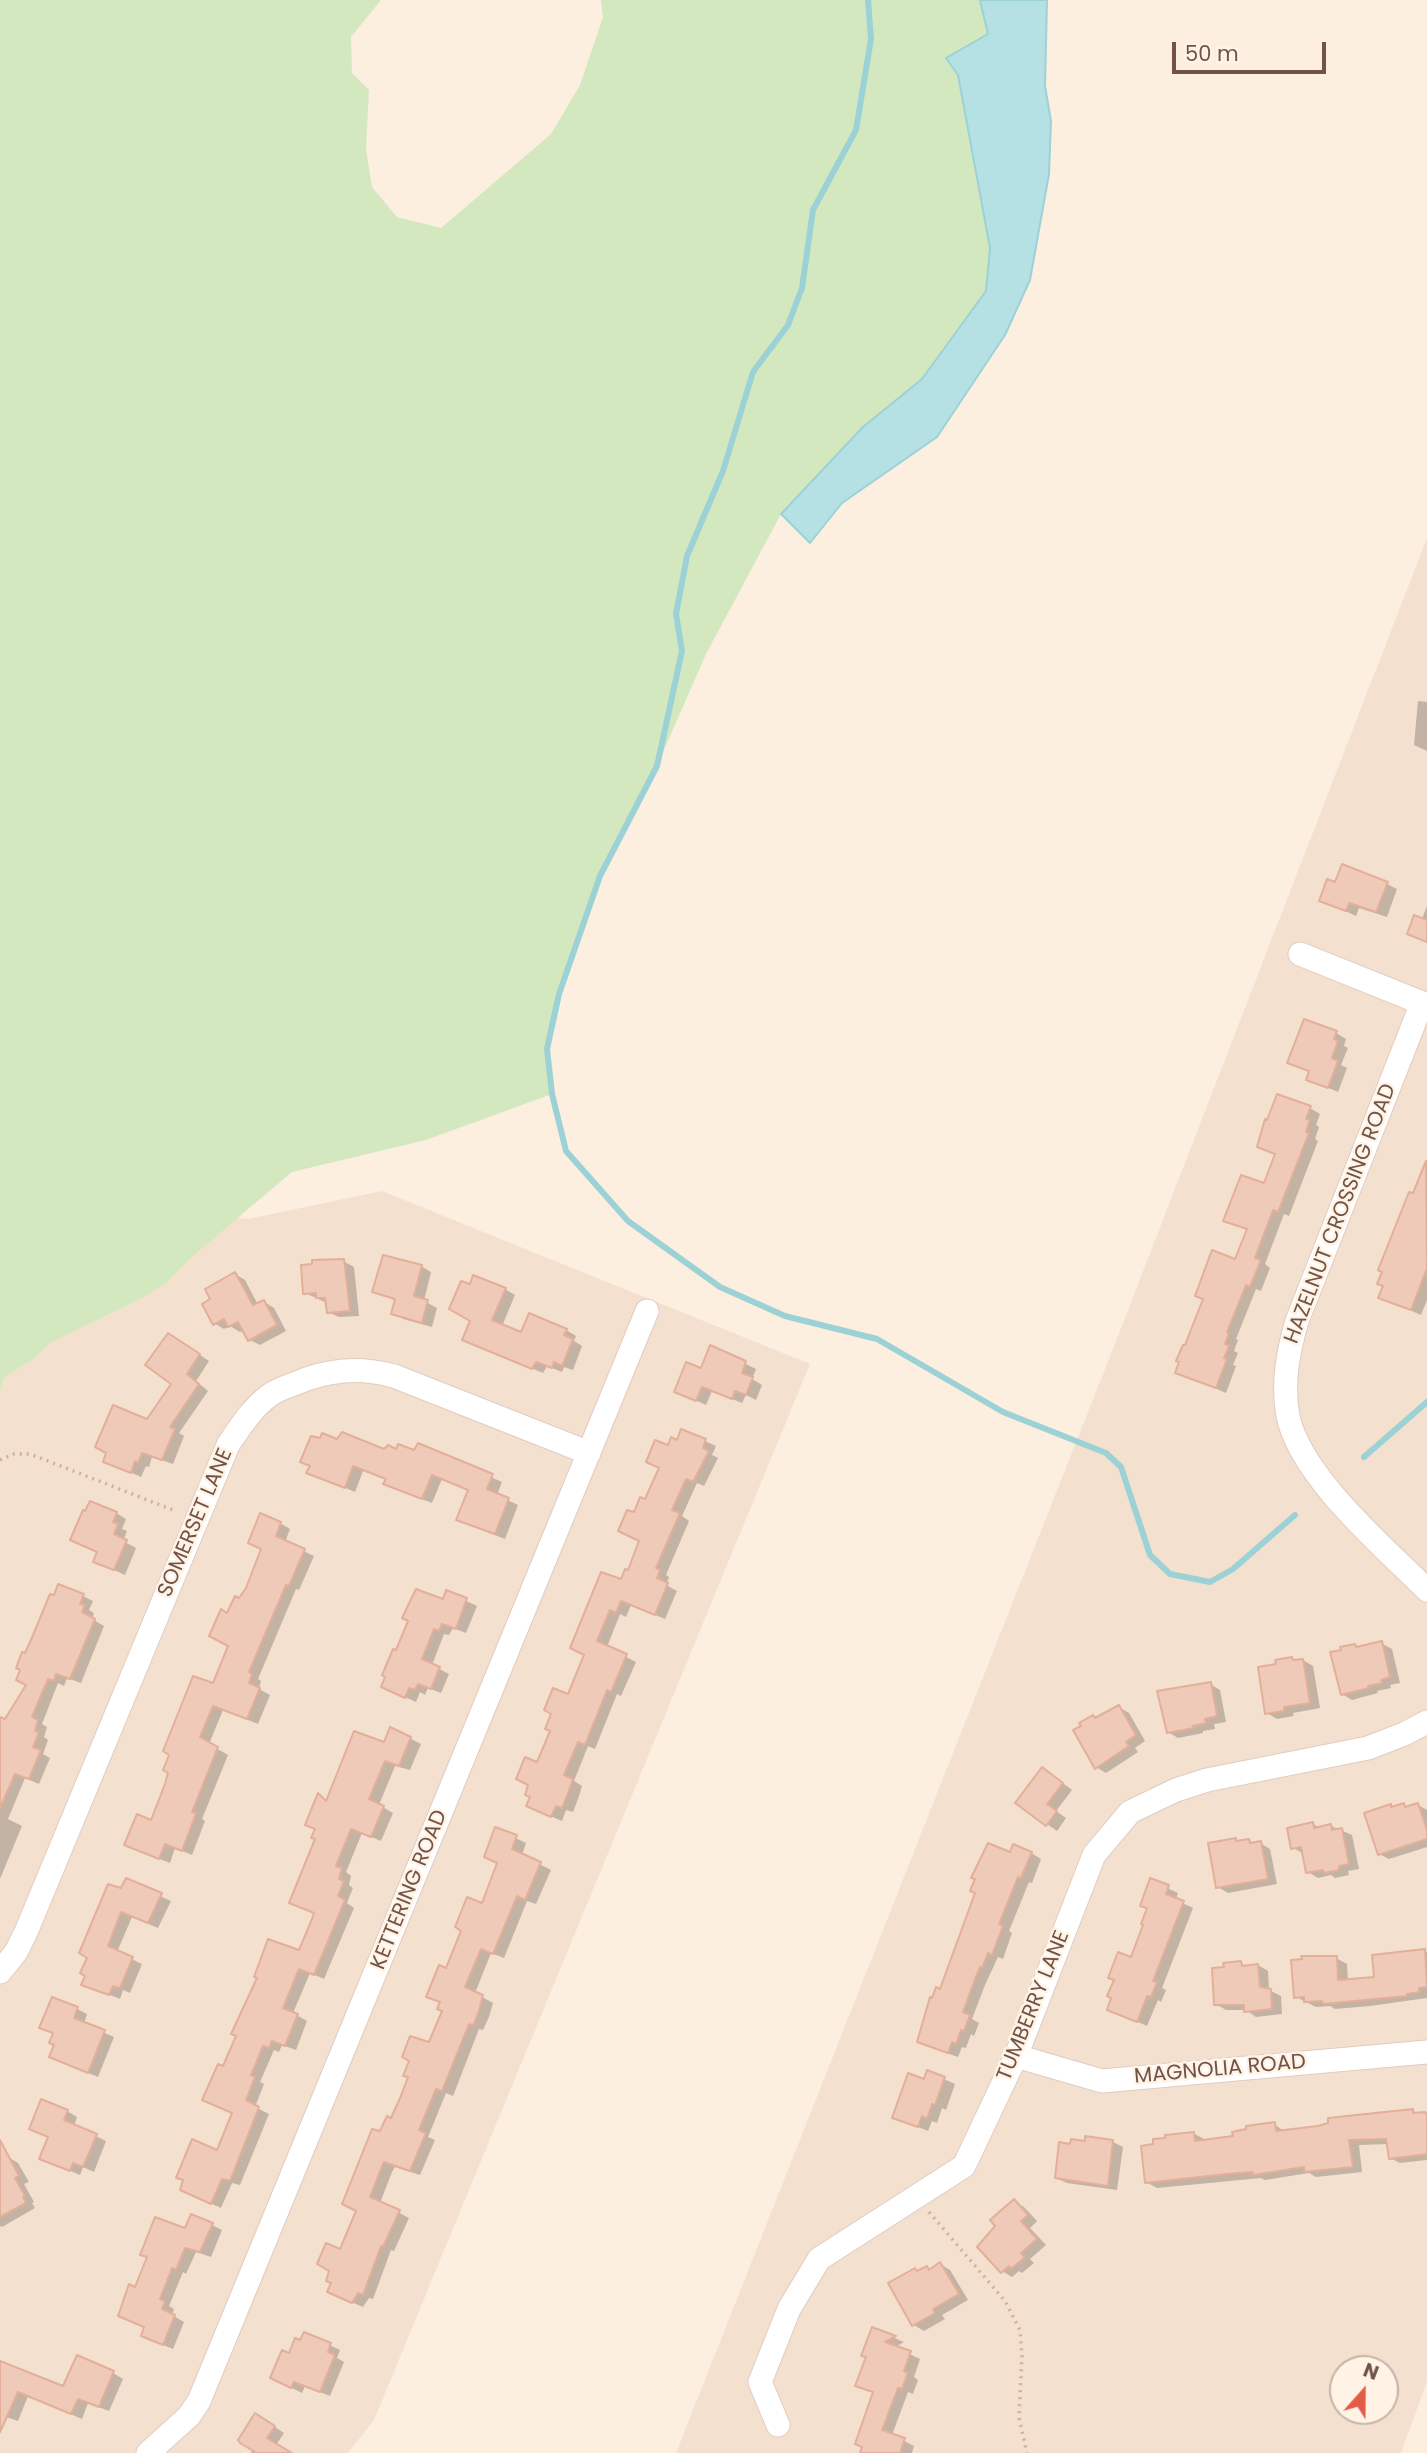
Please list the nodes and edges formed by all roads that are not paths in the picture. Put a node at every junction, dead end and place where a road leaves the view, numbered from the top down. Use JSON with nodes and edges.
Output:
{"nodes":[{"id":1,"x":1300,"y":954,"type":"dead end"},
{"id":2,"x":1424,"y":1004,"type":"edge"},
{"id":3,"x":647,"y":1311,"type":"dead end"},
{"id":4,"x":589,"y":1453,"type":"junction"},
{"id":5,"x":1427,"y":1590,"type":"edge"},
{"id":6,"x":1427,"y":1722,"type":"edge"},
{"id":7,"x":0,"y":1972,"type":"edge"},
{"id":8,"x":1427,"y":2052,"type":"edge"},
{"id":9,"x":1016,"y":2056,"type":"junction"},
{"id":10,"x":778,"y":2425,"type":"dead end"},
{"id":11,"x":148,"y":2453,"type":"edge"}],
"edges":[{"from":1,"to":2,"type":"street"},
{"from":2,"to":5,"type":"street","name":"HAZELNUT CROSSING ROAD"},
{"from":3,"to":4,"type":"street","name":"KETTERING ROAD"},
{"from":4,"to":7,"type":"street","name":"SOMERSET LANE"},
{"from":4,"to":11,"type":"street","name":"KETTERING ROAD"},
{"from":6,"to":9,"type":"street","name":"TUMBERRY LANE"},
{"from":8,"to":9,"type":"street","name":"MAGNOLIA ROAD"},
{"from":9,"to":10,"type":"street","name":"TUMBERRY LANE"}]}
